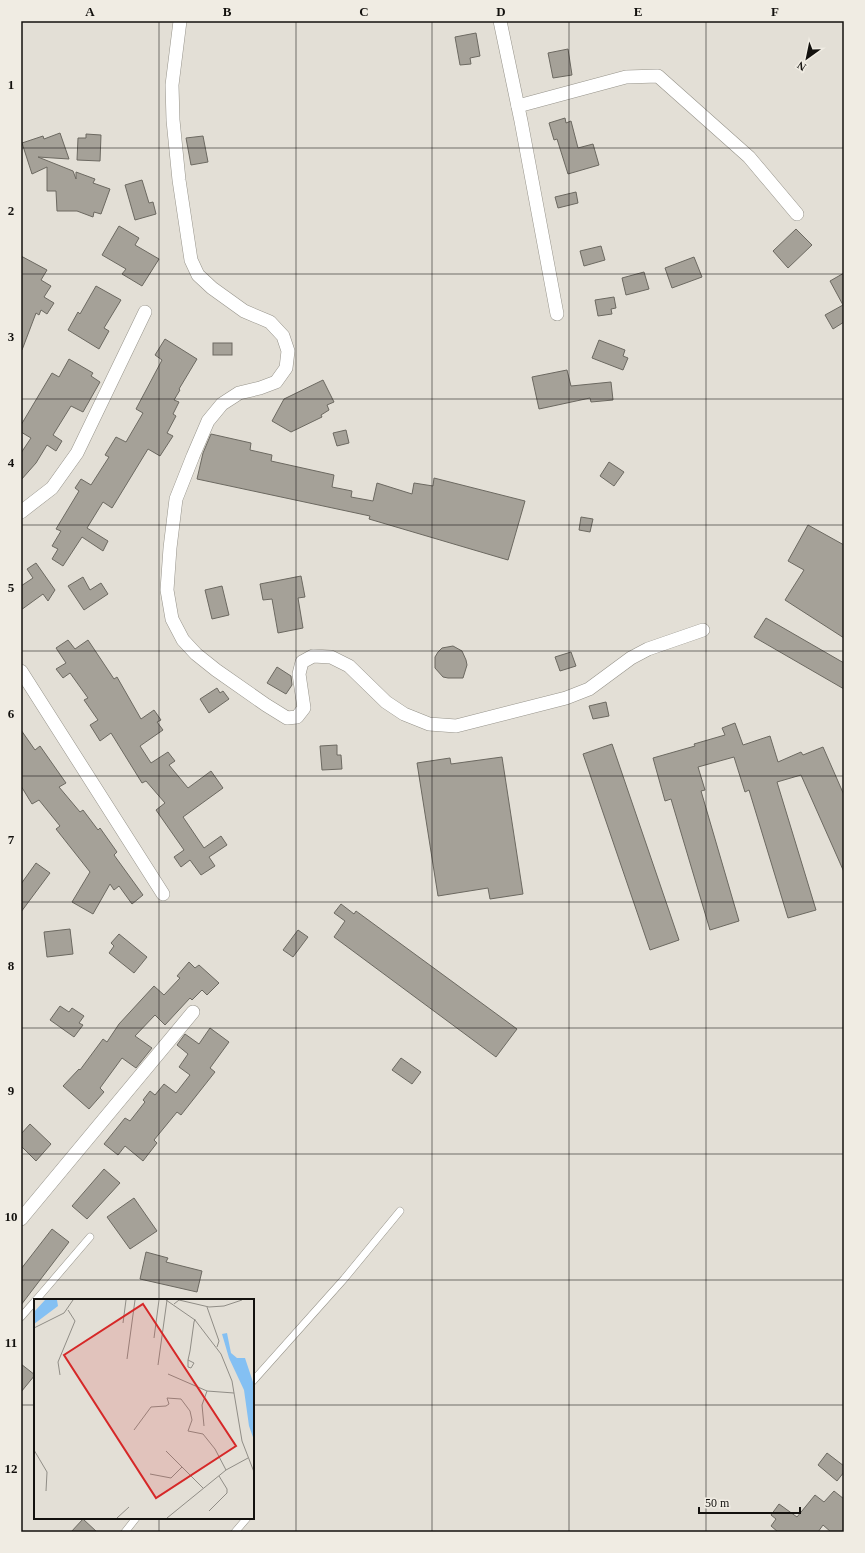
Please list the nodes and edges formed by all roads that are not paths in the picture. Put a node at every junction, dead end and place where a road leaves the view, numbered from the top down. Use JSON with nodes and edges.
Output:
{"nodes":[{"id":1,"x":180,"y":21,"type":"edge"},
{"id":2,"x":500,"y":21,"type":"edge"},
{"id":3,"x":518,"y":106,"type":"junction"},
{"id":4,"x":797,"y":214,"type":"dead end"},
{"id":5,"x":144,"y":312,"type":"dead end"},
{"id":6,"x":557,"y":314,"type":"dead end"},
{"id":7,"x":21,"y":512,"type":"edge"},
{"id":8,"x":703,"y":630,"type":"dead end"},
{"id":9,"x":21,"y":671,"type":"edge"},
{"id":10,"x":163,"y":894,"type":"dead end"},
{"id":11,"x":193,"y":1012,"type":"dead end"},
{"id":12,"x":400,"y":1211,"type":"dead end"},
{"id":13,"x":21,"y":1219,"type":"edge"},
{"id":14,"x":90,"y":1237,"type":"dead end"},
{"id":15,"x":36,"y":1299,"type":"edge"},
{"id":16,"x":34,"y":1301,"type":"edge"},
{"id":17,"x":21,"y":1317,"type":"edge"},
{"id":18,"x":254,"y":1381,"type":"edge"},
{"id":19,"x":135,"y":1519,"type":"edge"},
{"id":20,"x":246,"y":1519,"type":"edge"},
{"id":21,"x":125,"y":1532,"type":"edge"},
{"id":22,"x":235,"y":1532,"type":"edge"}],
"edges":[{"from":1,"to":8,"type":"street"},
{"from":2,"to":3,"type":"street"},
{"from":3,"to":4,"type":"street"},
{"from":3,"to":6,"type":"street"},
{"from":5,"to":7,"type":"street"},
{"from":9,"to":10,"type":"street"},
{"from":11,"to":13,"type":"street"},
{"from":12,"to":18,"type":"lane"},
{"from":14,"to":15,"type":"lane"},
{"from":16,"to":17,"type":"lane"},
{"from":19,"to":21,"type":"lane"},
{"from":20,"to":22,"type":"lane"}]}
